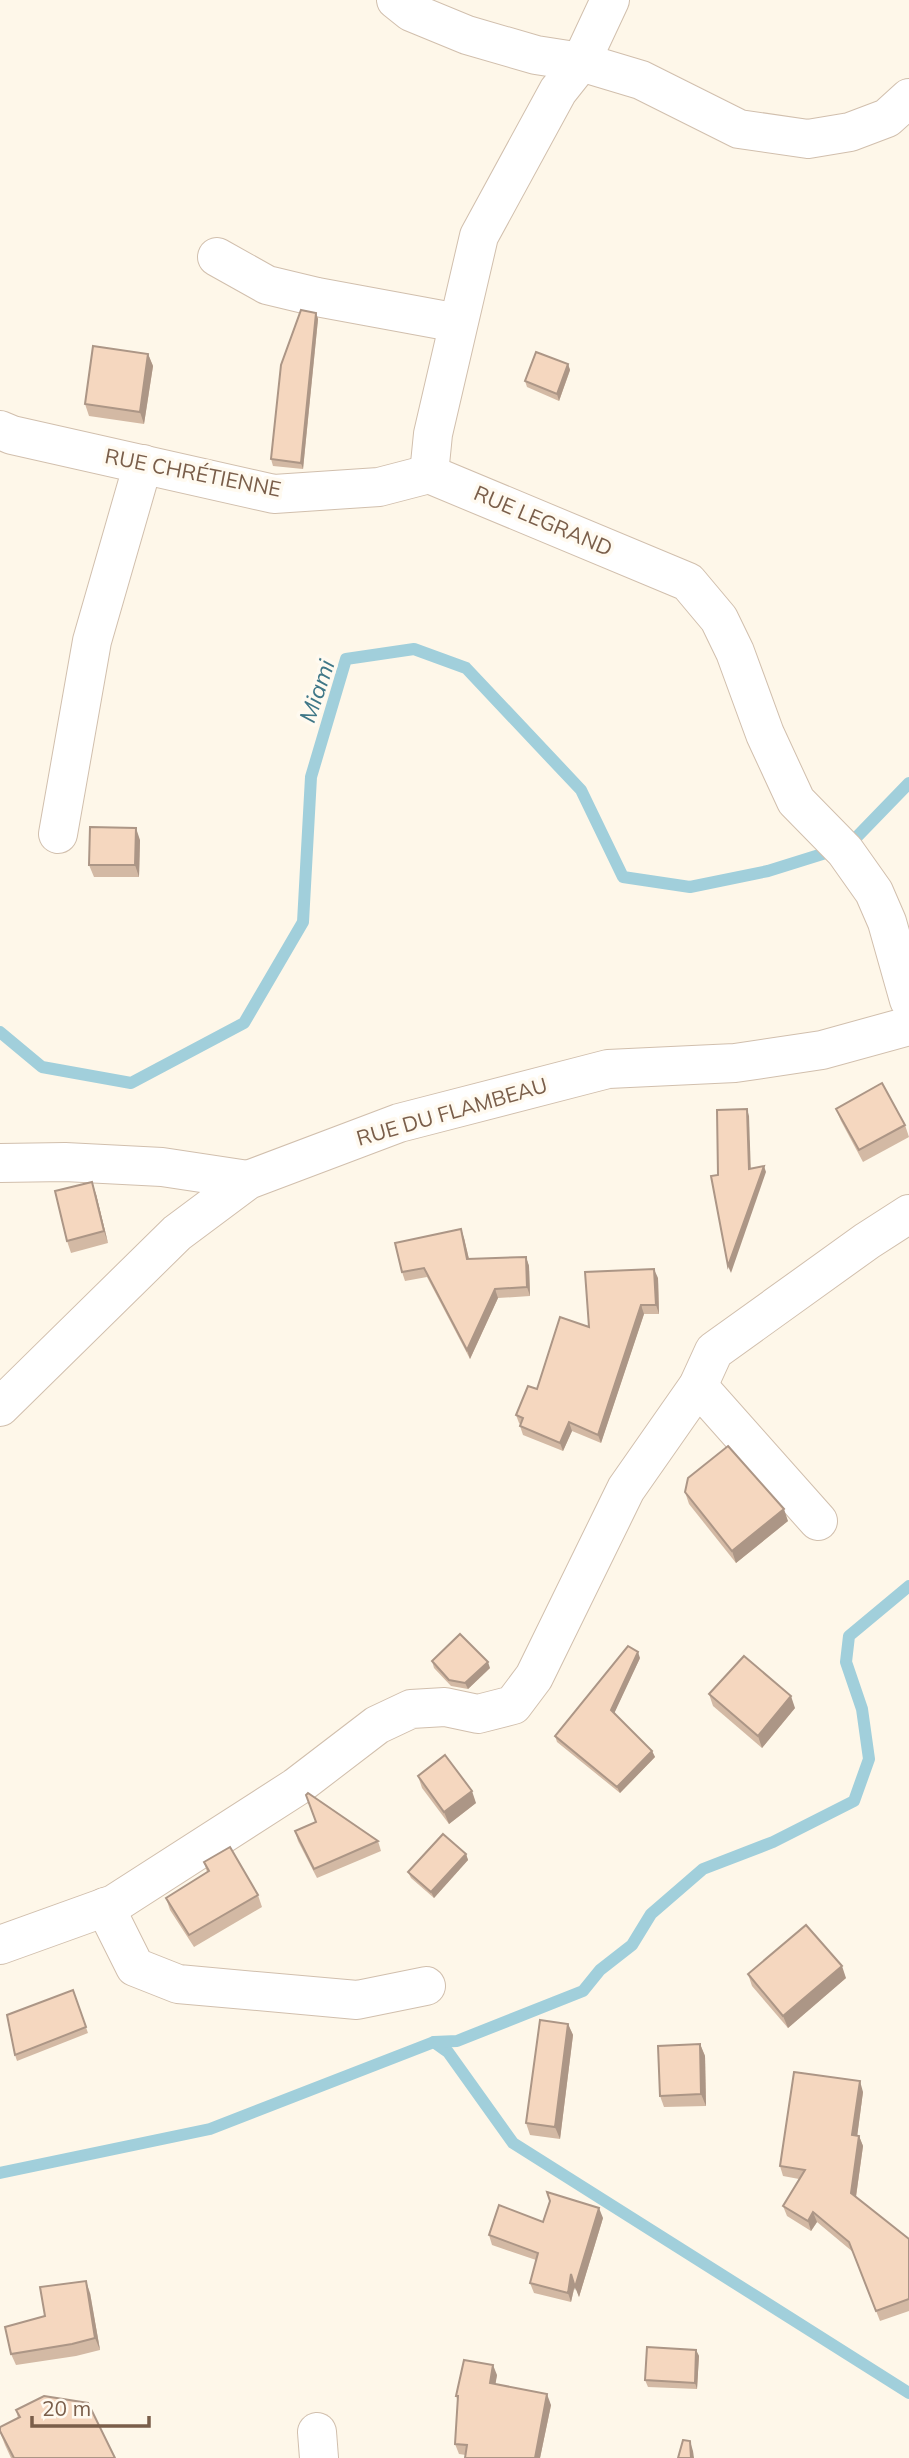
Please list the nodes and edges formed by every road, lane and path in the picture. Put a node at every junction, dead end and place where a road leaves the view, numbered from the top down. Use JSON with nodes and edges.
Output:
{"nodes":[{"id":1,"x":396,"y":0,"type":"edge"},
{"id":2,"x":610,"y":0,"type":"edge"},
{"id":3,"x":581,"y":62,"type":"junction"},
{"id":4,"x":909,"y":98,"type":"edge"},
{"id":5,"x":217,"y":257,"type":"dead end"},
{"id":6,"x":458,"y":323,"type":"junction"},
{"id":7,"x":0,"y":430,"type":"edge"},
{"id":8,"x":143,"y":464,"type":"junction"},
{"id":9,"x":429,"y":474,"type":"junction"},
{"id":10,"x":58,"y":834,"type":"dead end"},
{"id":11,"x":909,"y":1000,"type":"edge"},
{"id":12,"x":909,"y":1027,"type":"edge"},
{"id":13,"x":0,"y":1163,"type":"edge"},
{"id":14,"x":248,"y":1180,"type":"junction"},
{"id":15,"x":909,"y":1214,"type":"edge"},
{"id":16,"x":698,"y":1386,"type":"junction"},
{"id":17,"x":0,"y":1407,"type":"edge"},
{"id":18,"x":818,"y":1521,"type":"dead end"},
{"id":19,"x":105,"y":1907,"type":"junction"},
{"id":20,"x":1,"y":1942,"type":"edge"},
{"id":21,"x":426,"y":1986,"type":"dead end"}],
"edges":[{"from":1,"to":3,"type":"street"},
{"from":2,"to":3,"type":"street"},
{"from":3,"to":4,"type":"street"},
{"from":3,"to":6,"type":"street"},
{"from":5,"to":6,"type":"street"},
{"from":6,"to":9,"type":"street"},
{"from":7,"to":8,"type":"street","name":"RUE CHRÉTIENNE"},
{"from":8,"to":9,"type":"street","name":"RUE CHRÉTIENNE"},
{"from":8,"to":10,"type":"street"},
{"from":9,"to":11,"type":"street","name":"RUE LEGRAND"},
{"from":12,"to":14,"type":"street","name":"RUE DU FLAMBEAU"},
{"from":13,"to":14,"type":"street"},
{"from":14,"to":17,"type":"street","name":"RUE DU FLAMBEAU"},
{"from":15,"to":16,"type":"street"},
{"from":16,"to":18,"type":"street"},
{"from":16,"to":19,"type":"street"},
{"from":19,"to":20,"type":"street"},
{"from":19,"to":21,"type":"street"}]}
